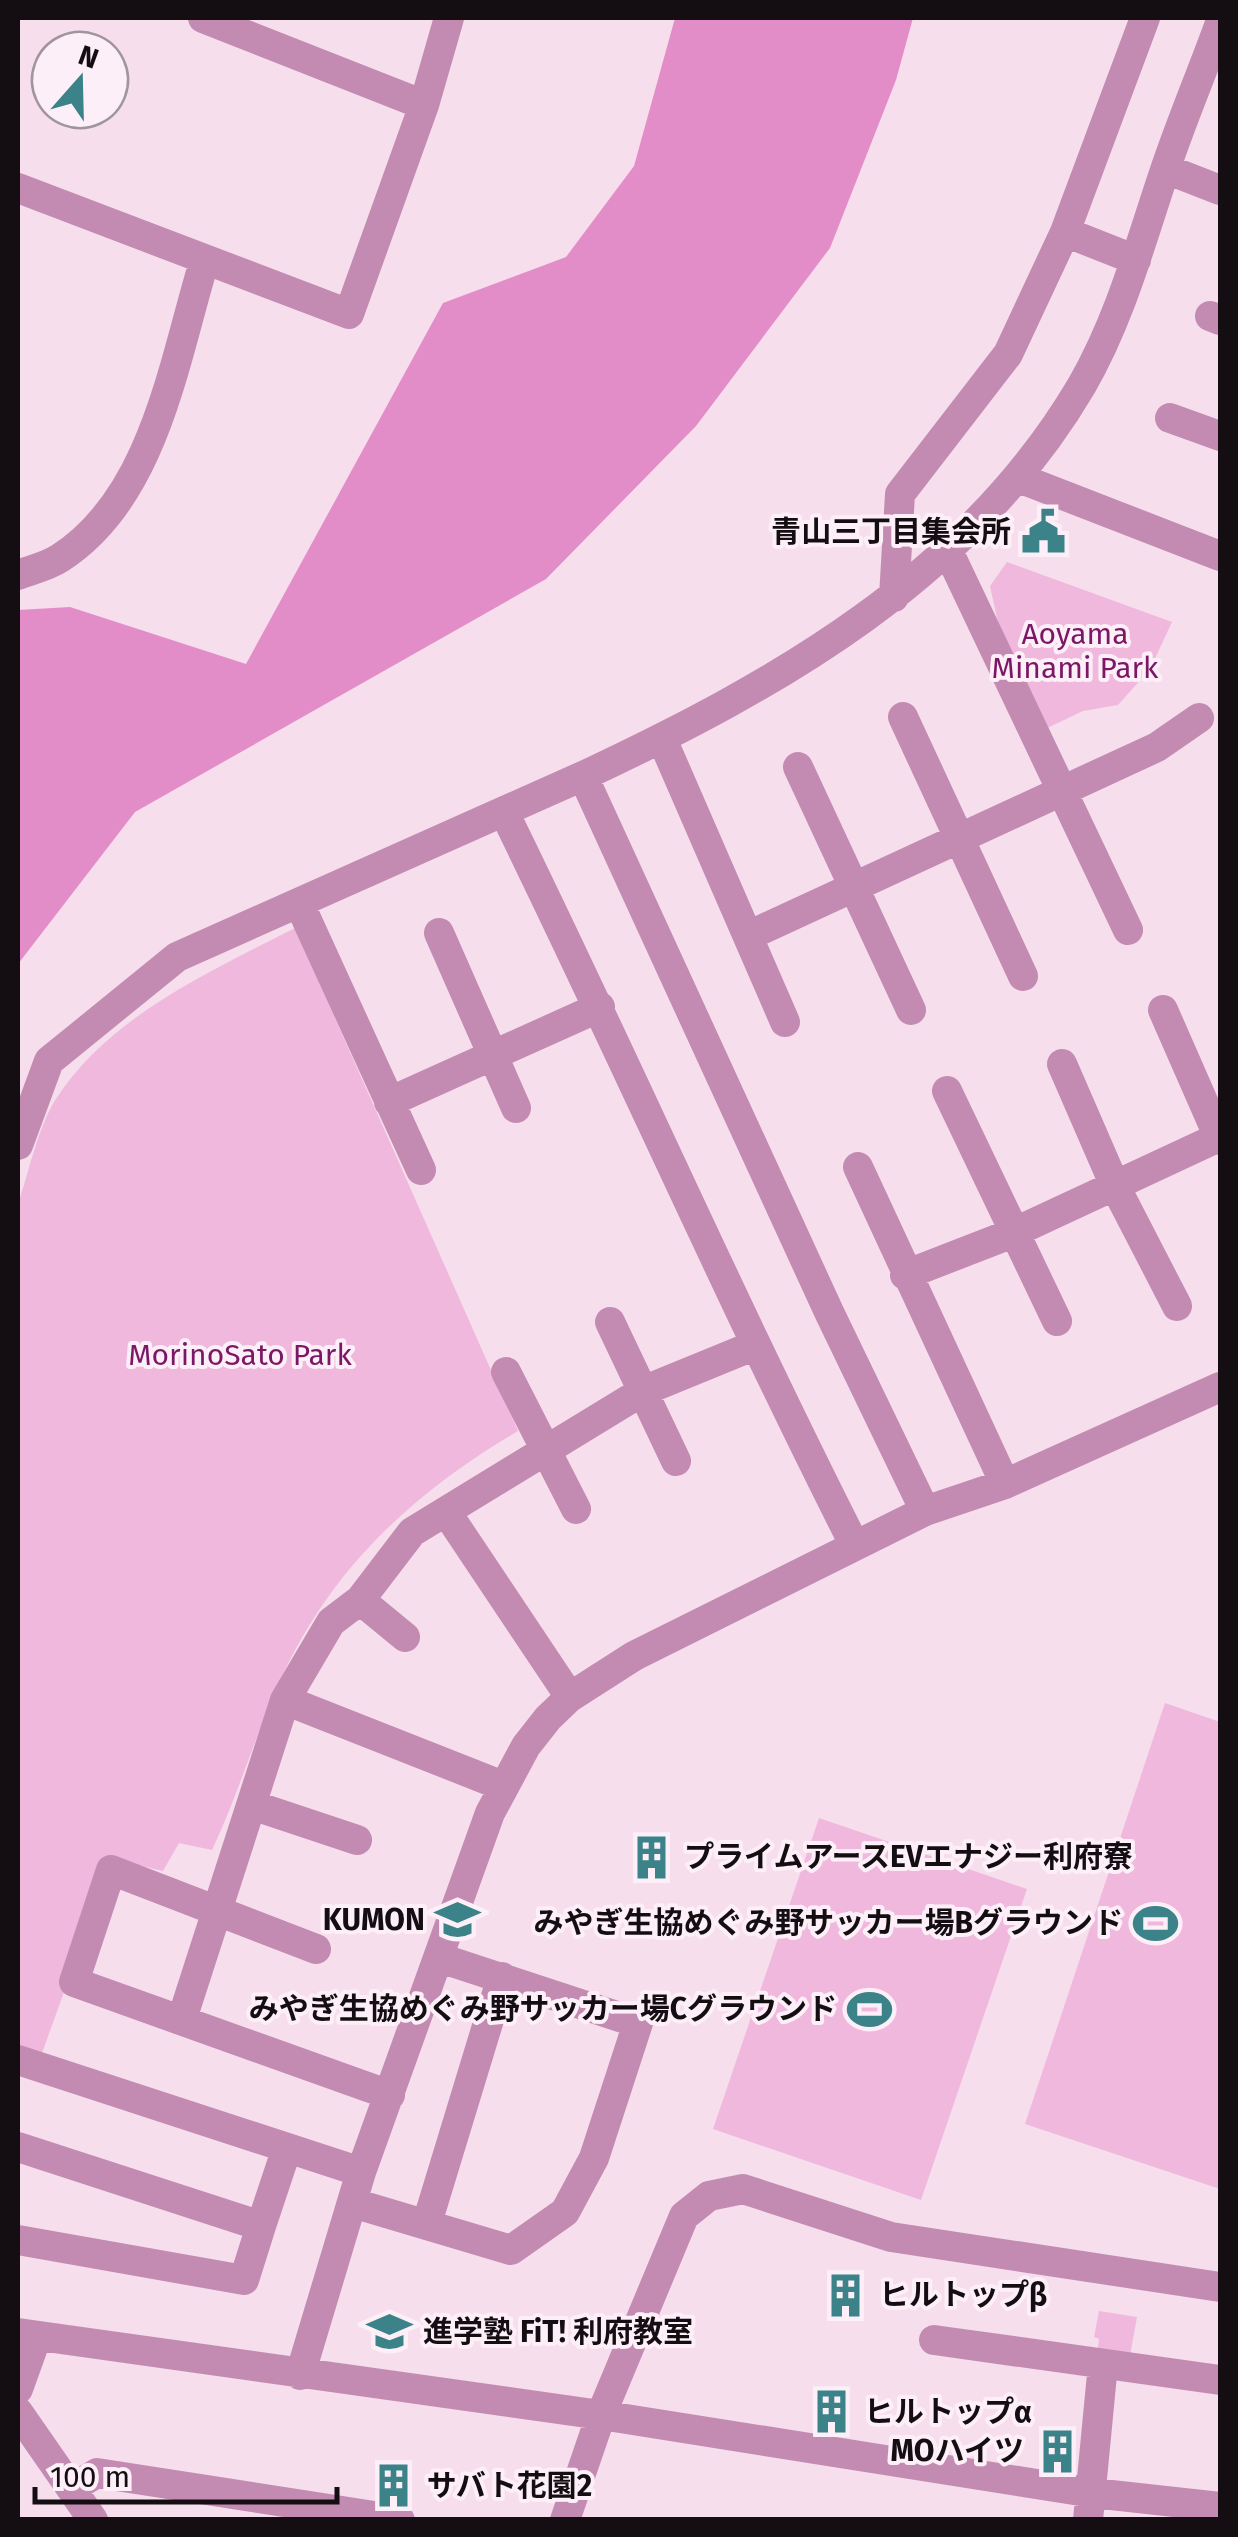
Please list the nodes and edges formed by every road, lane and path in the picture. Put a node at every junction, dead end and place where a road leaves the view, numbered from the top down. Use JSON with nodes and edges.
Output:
{"nodes":[{"id":1,"x":202,"y":18,"type":"edge"},
{"id":2,"x":449,"y":18,"type":"edge"},
{"id":3,"x":1145,"y":18,"type":"edge"},
{"id":4,"x":1220,"y":23,"type":"edge"},
{"id":5,"x":1213,"y":64,"type":"edge"},
{"id":6,"x":424,"y":104,"type":"junction"},
{"id":7,"x":1166,"y":169,"type":"junction"},
{"id":8,"x":18,"y":188,"type":"edge"},
{"id":9,"x":1220,"y":190,"type":"edge"},
{"id":10,"x":1065,"y":232,"type":"junction"},
{"id":11,"x":204,"y":259,"type":"junction"},
{"id":12,"x":1136,"y":260,"type":"junction"},
{"id":13,"x":1170,"y":418,"type":"dead end"},
{"id":14,"x":1220,"y":436,"type":"edge"},
{"id":15,"x":1019,"y":478,"type":"junction"},
{"id":16,"x":948,"y":553,"type":"junction"},
{"id":17,"x":1220,"y":556,"type":"edge"},
{"id":18,"x":18,"y":575,"type":"edge"},
{"id":19,"x":894,"y":597,"type":"junction"},
{"id":20,"x":903,"y":716,"type":"dead end"},
{"id":21,"x":1199,"y":718,"type":"dead end"},
{"id":22,"x":662,"y":740,"type":"junction"},
{"id":23,"x":798,"y":766,"type":"dead end"},
{"id":24,"x":583,"y":776,"type":"junction"},
{"id":25,"x":1062,"y":792,"type":"junction"},
{"id":26,"x":504,"y":812,"type":"junction"},
{"id":27,"x":959,"y":837,"type":"junction"},
{"id":28,"x":854,"y":889,"type":"junction"},
{"id":29,"x":300,"y":905,"type":"junction"},
{"id":30,"x":1128,"y":930,"type":"dead end"},
{"id":31,"x":439,"y":933,"type":"dead end"},
{"id":32,"x":748,"y":936,"type":"junction"},
{"id":33,"x":1024,"y":976,"type":"dead end"},
{"id":34,"x":600,"y":1007,"type":"junction"},
{"id":35,"x":911,"y":1010,"type":"dead end"},
{"id":36,"x":1163,"y":1010,"type":"dead end"},
{"id":37,"x":786,"y":1022,"type":"dead end"},
{"id":38,"x":496,"y":1057,"type":"junction"},
{"id":39,"x":1062,"y":1064,"type":"dead end"},
{"id":40,"x":948,"y":1090,"type":"dead end"},
{"id":41,"x":389,"y":1102,"type":"junction"},
{"id":42,"x":516,"y":1108,"type":"dead end"},
{"id":43,"x":1220,"y":1138,"type":"edge"},
{"id":44,"x":18,"y":1142,"type":"edge"},
{"id":45,"x":858,"y":1167,"type":"dead end"},
{"id":46,"x":422,"y":1170,"type":"dead end"},
{"id":47,"x":1114,"y":1186,"type":"junction"},
{"id":48,"x":1013,"y":1233,"type":"junction"},
{"id":49,"x":906,"y":1275,"type":"junction"},
{"id":50,"x":1177,"y":1306,"type":"dead end"},
{"id":51,"x":1057,"y":1321,"type":"dead end"},
{"id":52,"x":610,"y":1322,"type":"dead end"},
{"id":53,"x":753,"y":1346,"type":"junction"},
{"id":54,"x":506,"y":1372,"type":"dead end"},
{"id":55,"x":1220,"y":1388,"type":"edge"},
{"id":56,"x":643,"y":1391,"type":"junction"},
{"id":57,"x":542,"y":1449,"type":"junction"},
{"id":58,"x":676,"y":1462,"type":"dead end"},
{"id":59,"x":1005,"y":1484,"type":"junction"},
{"id":60,"x":576,"y":1509,"type":"dead end"},
{"id":61,"x":926,"y":1511,"type":"junction"},
{"id":62,"x":447,"y":1512,"type":"junction"},
{"id":63,"x":855,"y":1546,"type":"junction"},
{"id":64,"x":360,"y":1600,"type":"junction"},
{"id":65,"x":406,"y":1637,"type":"dead end"},
{"id":66,"x":570,"y":1697,"type":"junction"},
{"id":67,"x":285,"y":1700,"type":"junction"},
{"id":68,"x":503,"y":1786,"type":"junction"},
{"id":69,"x":252,"y":1805,"type":"junction"},
{"id":70,"x":357,"y":1840,"type":"dead end"},
{"id":71,"x":217,"y":1910,"type":"junction"},
{"id":72,"x":316,"y":1949,"type":"dead end"},
{"id":73,"x":440,"y":1958,"type":"junction"},
{"id":74,"x":502,"y":1977,"type":"junction"},
{"id":75,"x":182,"y":2019,"type":"junction"},
{"id":76,"x":18,"y":2062,"type":"edge"},
{"id":77,"x":390,"y":2095,"type":"junction"},
{"id":78,"x":18,"y":2146,"type":"edge"},
{"id":79,"x":286,"y":2151,"type":"junction"},
{"id":80,"x":360,"y":2172,"type":"junction"},
{"id":81,"x":353,"y":2204,"type":"junction"},
{"id":82,"x":428,"y":2224,"type":"junction"},
{"id":83,"x":262,"y":2226,"type":"junction"},
{"id":84,"x":18,"y":2240,"type":"edge"},
{"id":85,"x":1220,"y":2287,"type":"edge"},
{"id":86,"x":27,"y":2334,"type":"edge"},
{"id":87,"x":934,"y":2340,"type":"dead end"},
{"id":88,"x":1102,"y":2364,"type":"junction"},
{"id":89,"x":300,"y":2375,"type":"junction"},
{"id":90,"x":1220,"y":2380,"type":"edge"},
{"id":91,"x":18,"y":2389,"type":"edge"},
{"id":92,"x":18,"y":2412,"type":"edge"},
{"id":93,"x":601,"y":2415,"type":"junction"},
{"id":94,"x":72,"y":2488,"type":"junction"},
{"id":95,"x":1090,"y":2506,"type":"edge"},
{"id":96,"x":1220,"y":2507,"type":"edge"},
{"id":97,"x":92,"y":2520,"type":"edge"},
{"id":98,"x":400,"y":2520,"type":"edge"},
{"id":99,"x":565,"y":2520,"type":"edge"}],
"edges":[{"from":1,"to":6,"type":"street"},
{"from":2,"to":6,"type":"street"},
{"from":3,"to":10,"type":"street"},
{"from":4,"to":5,"type":"street"},
{"from":5,"to":7,"type":"street"},
{"from":6,"to":11,"type":"street"},
{"from":7,"to":9,"type":"street"},
{"from":7,"to":12,"type":"street"},
{"from":8,"to":11,"type":"street"},
{"from":10,"to":12,"type":"street"},
{"from":10,"to":19,"type":"street"},
{"from":11,"to":18,"type":"street"},
{"from":12,"to":15,"type":"street"},
{"from":13,"to":14,"type":"street"},
{"from":15,"to":16,"type":"street"},
{"from":15,"to":17,"type":"street"},
{"from":16,"to":19,"type":"street"},
{"from":16,"to":25,"type":"street"},
{"from":19,"to":22,"type":"street"},
{"from":20,"to":27,"type":"street"},
{"from":21,"to":25,"type":"street"},
{"from":22,"to":24,"type":"street"},
{"from":22,"to":32,"type":"street"},
{"from":23,"to":28,"type":"street"},
{"from":24,"to":26,"type":"street"},
{"from":24,"to":61,"type":"street"},
{"from":25,"to":27,"type":"street"},
{"from":25,"to":30,"type":"street"},
{"from":26,"to":29,"type":"street"},
{"from":26,"to":34,"type":"street"},
{"from":27,"to":28,"type":"street"},
{"from":27,"to":33,"type":"street"},
{"from":28,"to":32,"type":"street"},
{"from":28,"to":35,"type":"street"},
{"from":29,"to":41,"type":"street"},
{"from":29,"to":44,"type":"street"},
{"from":31,"to":38,"type":"street"},
{"from":32,"to":37,"type":"street"},
{"from":34,"to":38,"type":"street"},
{"from":34,"to":53,"type":"street"},
{"from":36,"to":43,"type":"street"},
{"from":38,"to":41,"type":"street"},
{"from":38,"to":42,"type":"street"},
{"from":39,"to":47,"type":"street"},
{"from":40,"to":48,"type":"street"},
{"from":41,"to":46,"type":"street"},
{"from":43,"to":47,"type":"street"},
{"from":45,"to":49,"type":"street"},
{"from":47,"to":48,"type":"street"},
{"from":47,"to":50,"type":"street"},
{"from":48,"to":49,"type":"street"},
{"from":48,"to":51,"type":"street"},
{"from":49,"to":59,"type":"street"},
{"from":52,"to":56,"type":"street"},
{"from":53,"to":56,"type":"street"},
{"from":53,"to":63,"type":"street"},
{"from":54,"to":57,"type":"street"},
{"from":55,"to":59,"type":"street"},
{"from":56,"to":57,"type":"street"},
{"from":56,"to":58,"type":"street"},
{"from":57,"to":60,"type":"street"},
{"from":57,"to":62,"type":"street"},
{"from":59,"to":61,"type":"street"},
{"from":61,"to":63,"type":"street"},
{"from":62,"to":64,"type":"street"},
{"from":62,"to":66,"type":"street"},
{"from":63,"to":66,"type":"street"},
{"from":64,"to":65,"type":"street"},
{"from":64,"to":67,"type":"street"},
{"from":66,"to":68,"type":"street"},
{"from":67,"to":68,"type":"street"},
{"from":67,"to":69,"type":"street"},
{"from":68,"to":73,"type":"street"},
{"from":69,"to":70,"type":"street"},
{"from":69,"to":71,"type":"street"},
{"from":71,"to":72,"type":"street"},
{"from":71,"to":75,"type":"street"},
{"from":71,"to":75,"type":"street"},
{"from":73,"to":74,"type":"street"},
{"from":73,"to":77,"type":"street"},
{"from":74,"to":82,"type":"street"},
{"from":74,"to":82,"type":"street"},
{"from":75,"to":77,"type":"street"},
{"from":76,"to":79,"type":"street"},
{"from":77,"to":80,"type":"street"},
{"from":78,"to":83,"type":"street"},
{"from":79,"to":80,"type":"street"},
{"from":79,"to":83,"type":"street"},
{"from":80,"to":81,"type":"street"},
{"from":81,"to":82,"type":"street"},
{"from":81,"to":89,"type":"street"},
{"from":83,"to":84,"type":"street"},
{"from":85,"to":93,"type":"street"},
{"from":86,"to":89,"type":"street"},
{"from":86,"to":91,"type":"street"},
{"from":87,"to":88,"type":"street"},
{"from":88,"to":90,"type":"street"},
{"from":88,"to":95,"type":"street"},
{"from":89,"to":93,"type":"street"},
{"from":92,"to":94,"type":"street"},
{"from":93,"to":95,"type":"street"},
{"from":93,"to":99,"type":"street"},
{"from":94,"to":97,"type":"street"},
{"from":94,"to":98,"type":"street"},
{"from":95,"to":96,"type":"street"}]}
